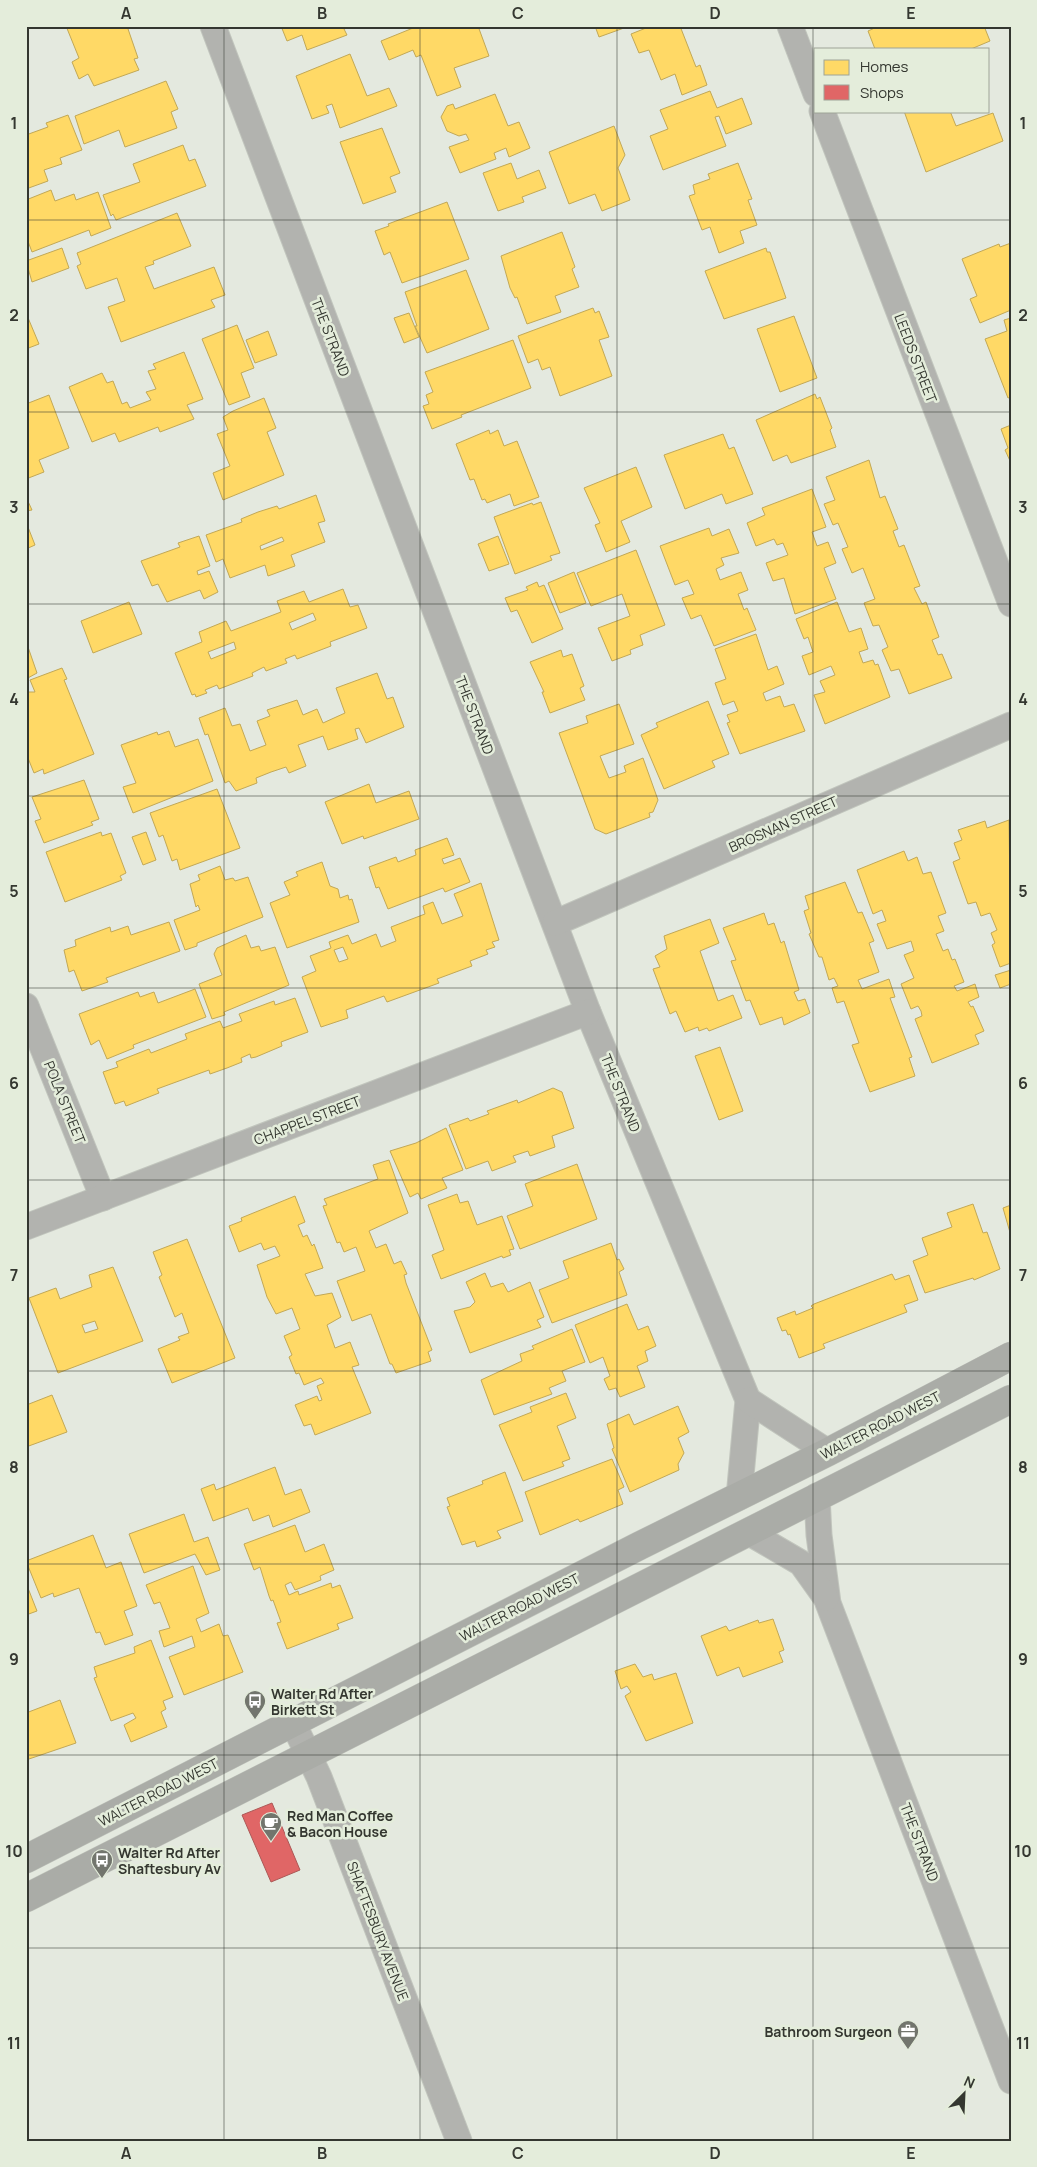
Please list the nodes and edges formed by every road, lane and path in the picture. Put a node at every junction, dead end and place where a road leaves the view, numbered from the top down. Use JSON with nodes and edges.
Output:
{"nodes":[{"id":1,"x":213,"y":26,"type":"edge"},
{"id":2,"x":790,"y":26,"type":"edge"},
{"id":3,"x":814,"y":89,"type":"edge"},
{"id":4,"x":822,"y":112,"type":"edge"},
{"id":5,"x":1011,"y":604,"type":"edge"},
{"id":6,"x":1011,"y":725,"type":"edge"},
{"id":7,"x":555,"y":924,"type":"junction"},
{"id":8,"x":26,"y":1006,"type":"edge"},
{"id":9,"x":588,"y":1012,"type":"junction"},
{"id":10,"x":103,"y":1198,"type":"junction"},
{"id":11,"x":26,"y":1227,"type":"edge"},
{"id":12,"x":1011,"y":1356,"type":"edge"},
{"id":13,"x":1011,"y":1399,"type":"edge"},
{"id":14,"x":748,"y":1400,"type":"junction"},
{"id":15,"x":828,"y":1452,"type":"junction"},
{"id":16,"x":817,"y":1496,"type":"junction"},
{"id":17,"x":739,"y":1497,"type":"junction"},
{"id":18,"x":748,"y":1532,"type":"junction"},
{"id":19,"x":828,"y":1602,"type":"junction"},
{"id":20,"x":293,"y":1723,"type":"junction"},
{"id":21,"x":309,"y":1754,"type":"junction"},
{"id":22,"x":26,"y":1859,"type":"edge"},
{"id":23,"x":26,"y":1898,"type":"edge"},
{"id":24,"x":1011,"y":2081,"type":"edge"},
{"id":25,"x":459,"y":2141,"type":"edge"}],
"edges":[{"from":1,"to":7,"type":"street","name":"THE STRAND"},
{"from":2,"to":3,"type":"street"},
{"from":4,"to":5,"type":"street","name":"LEEDS STREET"},
{"from":6,"to":7,"type":"street","name":"BROSNAN STREET"},
{"from":7,"to":9,"type":"street","name":"THE STRAND"},
{"from":8,"to":10,"type":"street","name":"POLA STREET"},
{"from":9,"to":10,"type":"street","name":"CHAPPEL STREET"},
{"from":9,"to":14,"type":"street","name":"THE STRAND"},
{"from":10,"to":11,"type":"street","name":"CHAPPEL STREET"},
{"from":12,"to":15,"type":"main road","name":"WALTER ROAD WEST"},
{"from":13,"to":16,"type":"main road"},
{"from":14,"to":15,"type":"street"},
{"from":14,"to":17,"type":"street","name":"THE STRAND"},
{"from":15,"to":17,"type":"main road","name":"WALTER ROAD WEST"},
{"from":16,"to":18,"type":"main road"},
{"from":16,"to":19,"type":"street","name":"THE STRAND"},
{"from":17,"to":20,"type":"main road","name":"WALTER ROAD WEST"},
{"from":18,"to":19,"type":"street","name":"THE STRAND"},
{"from":18,"to":21,"type":"main road"},
{"from":19,"to":24,"type":"street","name":"THE STRAND"},
{"from":20,"to":21,"type":"street","name":"SHAFTESBURY AVENUE"},
{"from":20,"to":22,"type":"main road","name":"WALTER ROAD WEST"},
{"from":21,"to":23,"type":"main road"},
{"from":21,"to":25,"type":"street","name":"SHAFTESBURY AVENUE"}]}
